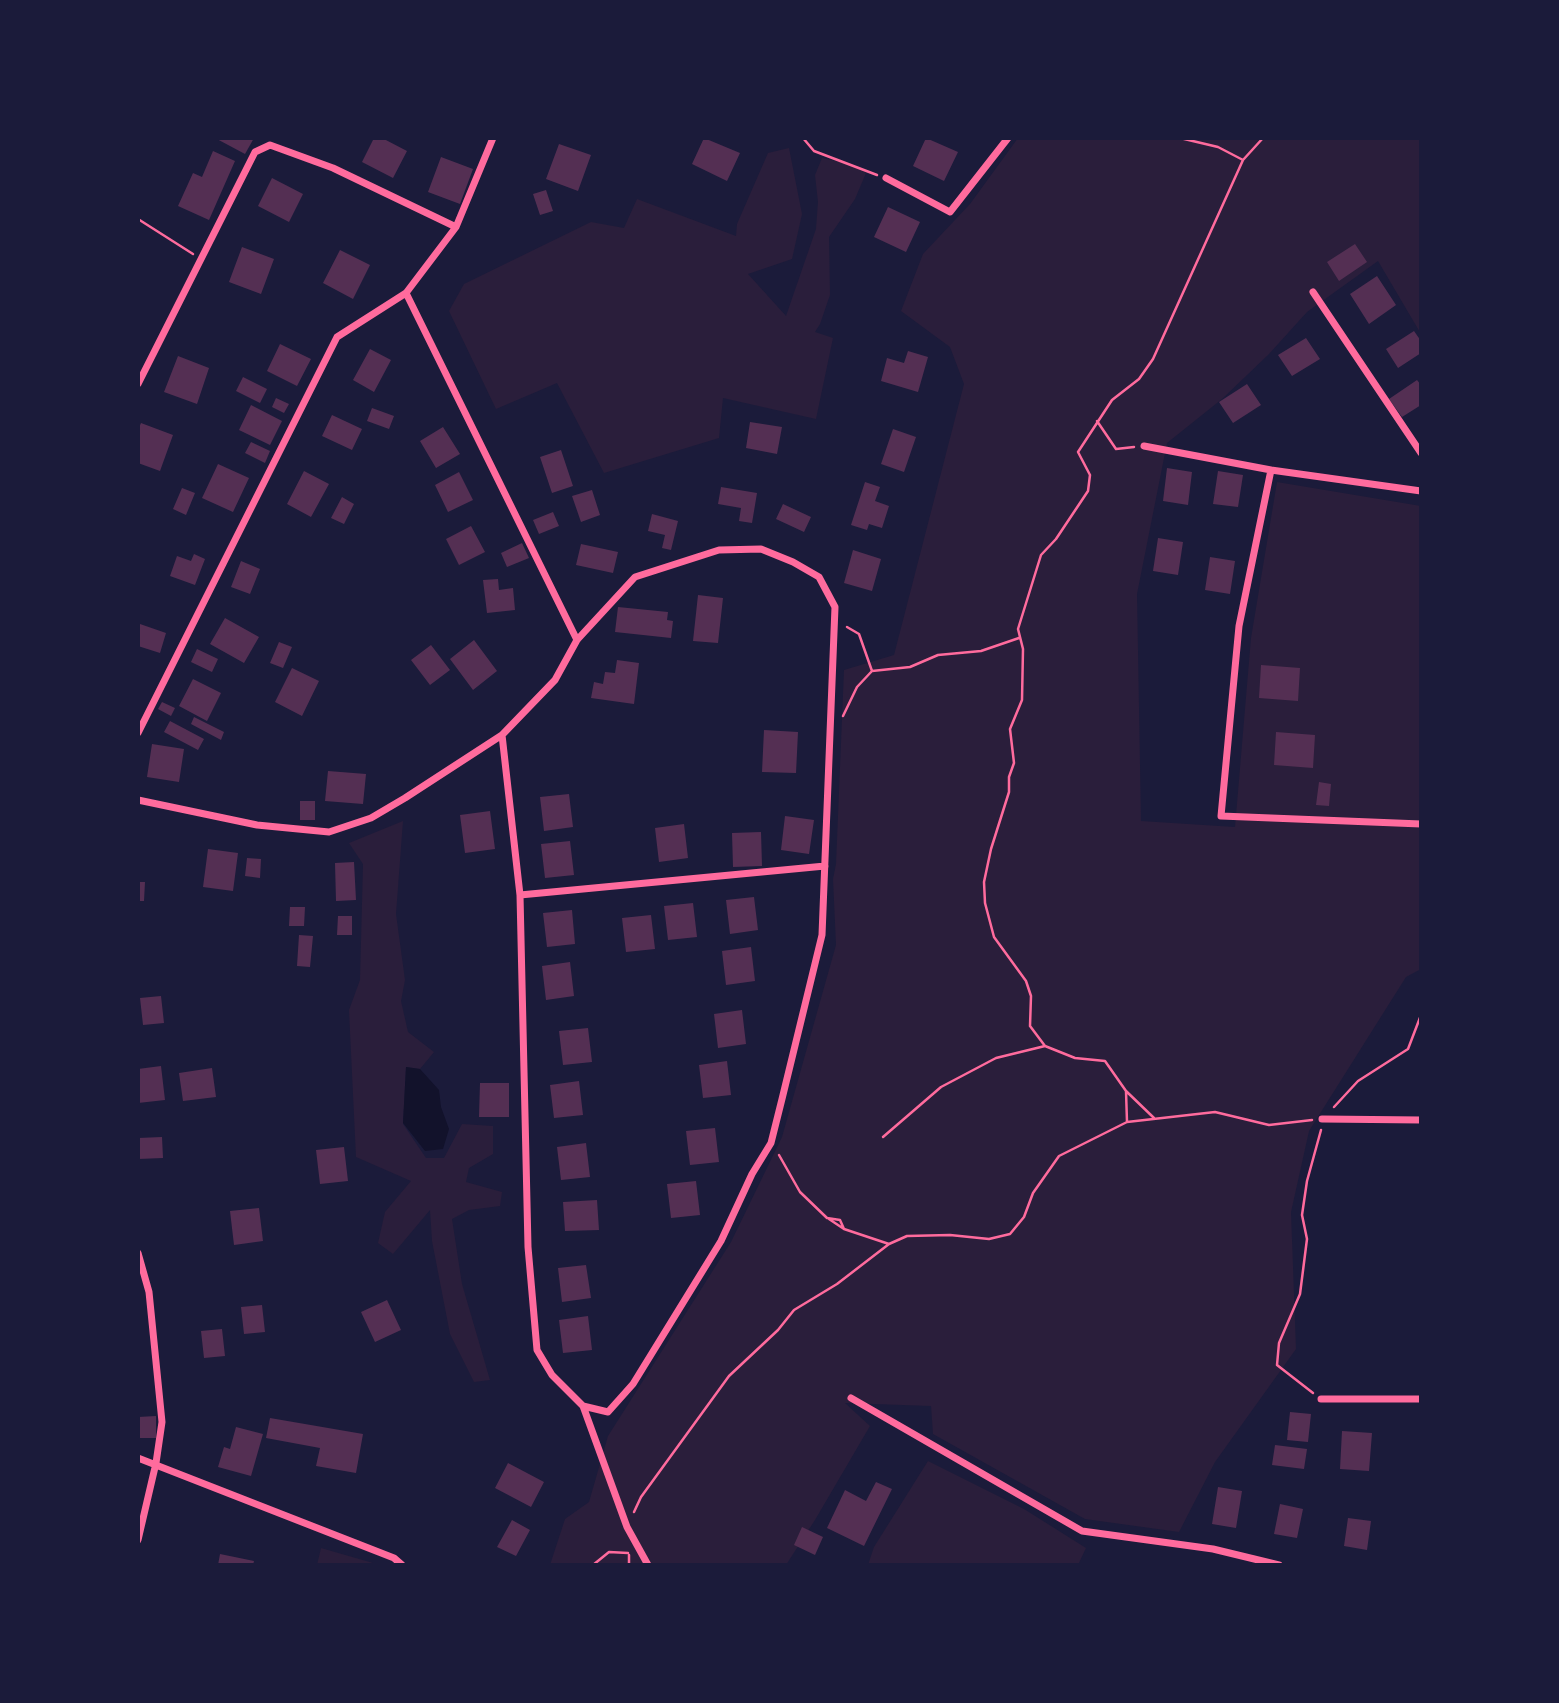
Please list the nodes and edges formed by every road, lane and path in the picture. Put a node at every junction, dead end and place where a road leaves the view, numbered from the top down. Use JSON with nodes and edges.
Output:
{"nodes":[{"id":1,"x":493,"y":138,"type":"edge"},
{"id":2,"x":803,"y":138,"type":"edge"},
{"id":3,"x":1008,"y":138,"type":"edge"},
{"id":4,"x":1180,"y":138,"type":"edge"},
{"id":5,"x":1263,"y":138,"type":"edge"},
{"id":6,"x":270,"y":141,"type":"edge"},
{"id":7,"x":1243,"y":160,"type":"junction"},
{"id":8,"x":887,"y":178,"type":"joint"},
{"id":9,"x":138,"y":219,"type":"edge"},
{"id":10,"x":456,"y":228,"type":"junction"},
{"id":11,"x":201,"y":260,"type":"junction"},
{"id":12,"x":1313,"y":292,"type":"dead end"},
{"id":13,"x":406,"y":293,"type":"junction"},
{"id":14,"x":138,"y":384,"type":"edge"},
{"id":15,"x":1097,"y":421,"type":"junction"},
{"id":16,"x":1144,"y":446,"type":"joint"},
{"id":17,"x":1421,"y":453,"type":"edge"},
{"id":18,"x":1271,"y":470,"type":"junction"},
{"id":19,"x":1421,"y":491,"type":"edge"},
{"id":20,"x":835,"y":607,"type":"junction"},
{"id":21,"x":1020,"y":637,"type":"junction"},
{"id":22,"x":577,"y":640,"type":"junction"},
{"id":23,"x":872,"y":671,"type":"junction"},
{"id":24,"x":840,"y":721,"type":"dead end"},
{"id":25,"x":138,"y":733,"type":"edge"},
{"id":26,"x":502,"y":735,"type":"junction"},
{"id":27,"x":138,"y":800,"type":"edge"},
{"id":28,"x":1421,"y":824,"type":"edge"},
{"id":29,"x":825,"y":866,"type":"junction"},
{"id":30,"x":520,"y":895,"type":"junction"},
{"id":31,"x":1421,"y":1015,"type":"edge"},
{"id":32,"x":1045,"y":1046,"type":"junction"},
{"id":33,"x":1126,"y":1091,"type":"junction"},
{"id":34,"x":1155,"y":1119,"type":"junction"},
{"id":35,"x":1322,"y":1119,"type":"junction"},
{"id":36,"x":1421,"y":1119,"type":"edge"},
{"id":37,"x":1127,"y":1122,"type":"junction"},
{"id":38,"x":883,"y":1137,"type":"dead end"},
{"id":39,"x":771,"y":1143,"type":"junction"},
{"id":40,"x":889,"y":1244,"type":"junction"},
{"id":41,"x":138,"y":1253,"type":"edge"},
{"id":42,"x":851,"y":1398,"type":"dead end"},
{"id":43,"x":1321,"y":1399,"type":"joint"},
{"id":44,"x":1421,"y":1399,"type":"edge"},
{"id":45,"x":583,"y":1406,"type":"junction"},
{"id":46,"x":138,"y":1458,"type":"edge"},
{"id":47,"x":156,"y":1463,"type":"junction"},
{"id":48,"x":627,"y":1527,"type":"junction"},
{"id":49,"x":138,"y":1540,"type":"edge"},
{"id":50,"x":628,"y":1553,"type":"dead end"},
{"id":51,"x":402,"y":1565,"type":"edge"},
{"id":52,"x":593,"y":1565,"type":"edge"},
{"id":53,"x":648,"y":1565,"type":"edge"},
{"id":54,"x":1279,"y":1565,"type":"edge"}],
"edges":[{"from":1,"to":10,"type":"street"},
{"from":2,"to":8,"type":"path"},
{"from":3,"to":8,"type":"street"},
{"from":4,"to":7,"type":"path"},
{"from":5,"to":7,"type":"path"},
{"from":6,"to":10,"type":"street"},
{"from":6,"to":11,"type":"street"},
{"from":7,"to":15,"type":"path"},
{"from":9,"to":11,"type":"path"},
{"from":10,"to":13,"type":"street"},
{"from":11,"to":14,"type":"street"},
{"from":12,"to":17,"type":"street"},
{"from":13,"to":22,"type":"street"},
{"from":13,"to":25,"type":"street"},
{"from":15,"to":16,"type":"path"},
{"from":15,"to":21,"type":"path"},
{"from":16,"to":18,"type":"street"},
{"from":18,"to":19,"type":"street"},
{"from":18,"to":28,"type":"street"},
{"from":20,"to":22,"type":"street"},
{"from":20,"to":23,"type":"path"},
{"from":20,"to":29,"type":"street"},
{"from":21,"to":23,"type":"path"},
{"from":21,"to":32,"type":"path"},
{"from":22,"to":26,"type":"street"},
{"from":23,"to":24,"type":"path"},
{"from":26,"to":27,"type":"street"},
{"from":26,"to":30,"type":"street"},
{"from":29,"to":30,"type":"street"},
{"from":29,"to":39,"type":"street"},
{"from":30,"to":45,"type":"street"},
{"from":31,"to":35,"type":"path"},
{"from":32,"to":33,"type":"path"},
{"from":32,"to":38,"type":"path"},
{"from":33,"to":34,"type":"path"},
{"from":33,"to":37,"type":"path"},
{"from":34,"to":35,"type":"path"},
{"from":34,"to":37,"type":"path"},
{"from":35,"to":36,"type":"street"},
{"from":35,"to":43,"type":"path"},
{"from":37,"to":40,"type":"path"},
{"from":39,"to":40,"type":"path"},
{"from":39,"to":45,"type":"street"},
{"from":40,"to":48,"type":"path"},
{"from":41,"to":47,"type":"street"},
{"from":42,"to":54,"type":"street"},
{"from":43,"to":44,"type":"street"},
{"from":45,"to":48,"type":"street"},
{"from":46,"to":47,"type":"street"},
{"from":47,"to":49,"type":"street"},
{"from":47,"to":51,"type":"street"},
{"from":48,"to":53,"type":"street"},
{"from":50,"to":52,"type":"path"}]}
